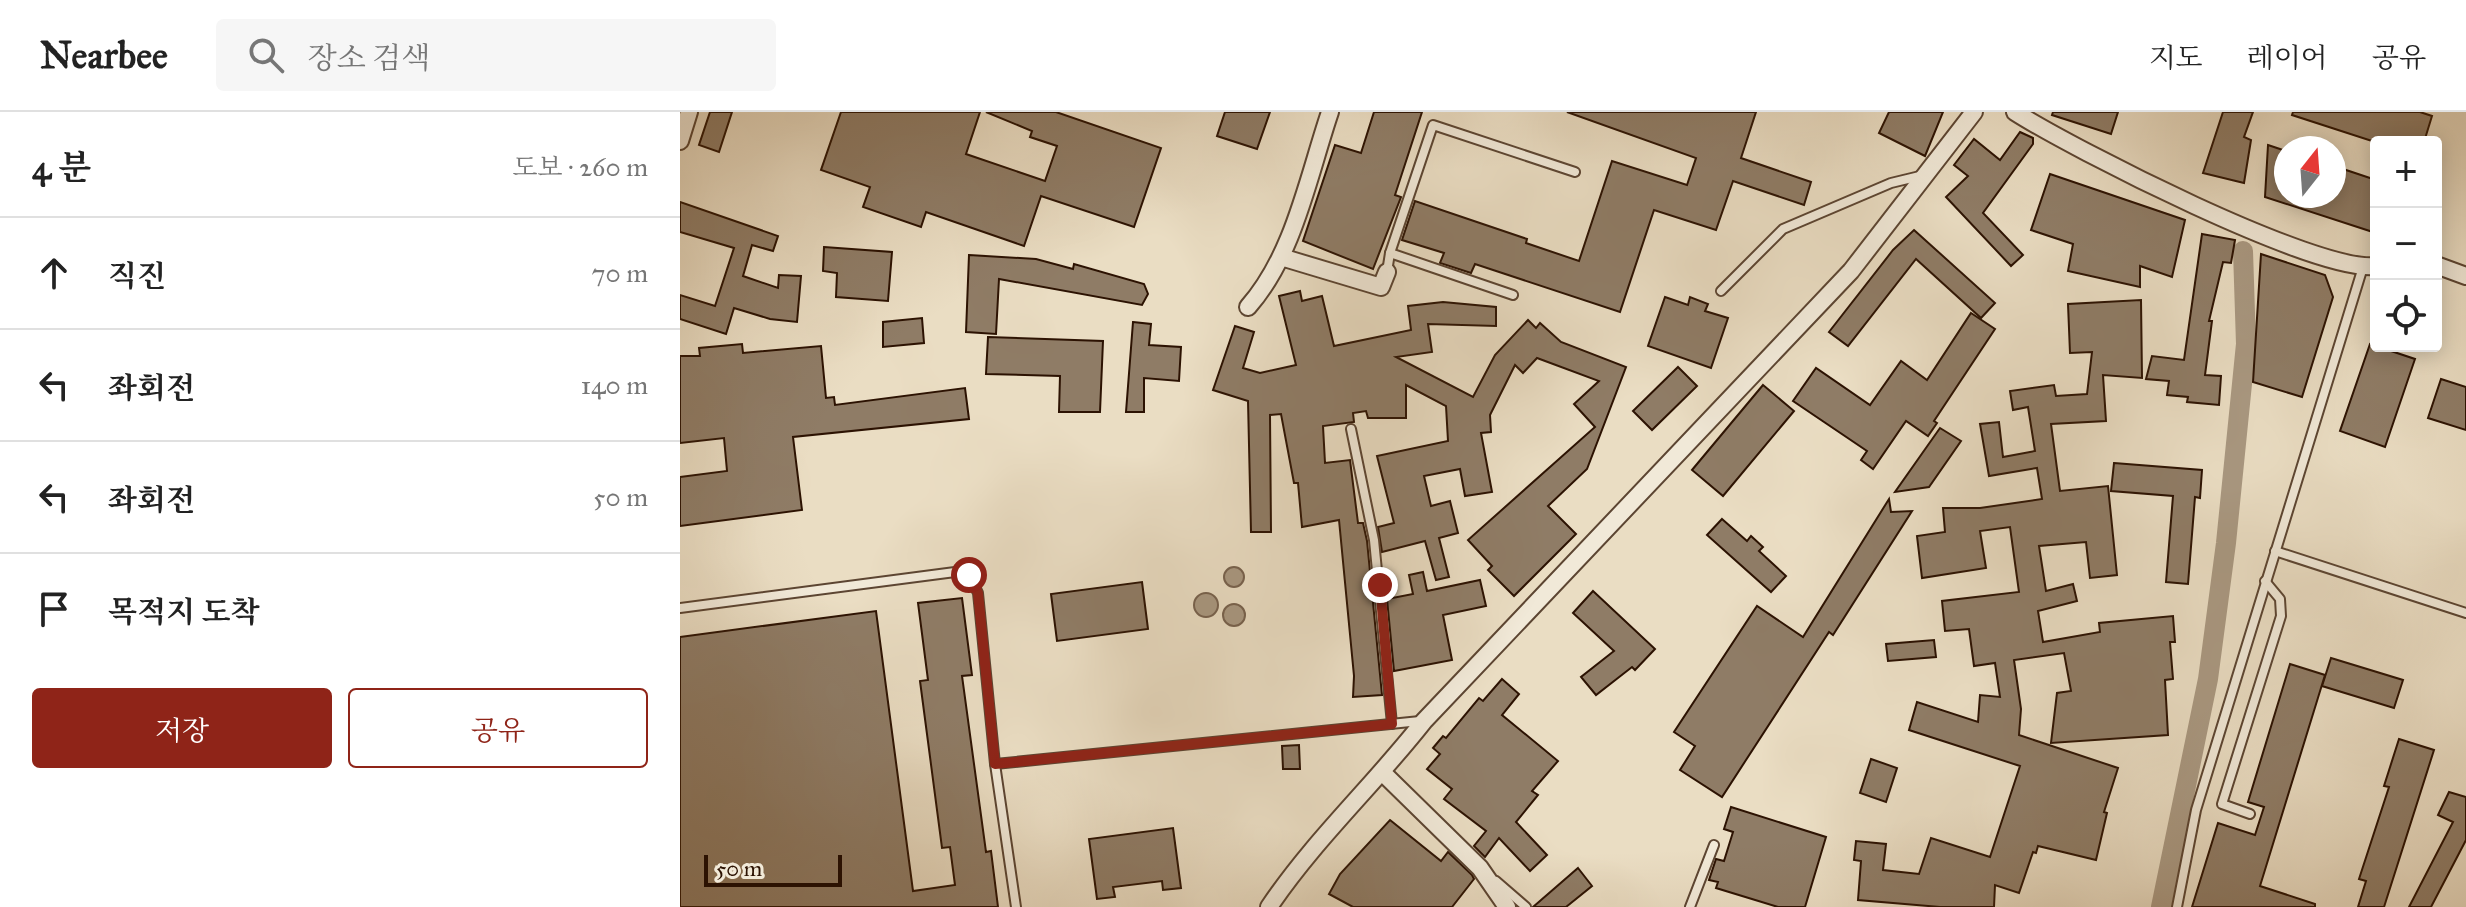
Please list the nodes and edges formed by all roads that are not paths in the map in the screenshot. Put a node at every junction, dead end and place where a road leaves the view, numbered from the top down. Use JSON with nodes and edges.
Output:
{"nodes":[{"id":1,"x":689,"y":112,"type":"edge"},
{"id":2,"x":1330,"y":112,"type":"edge"},
{"id":3,"x":1974,"y":112,"type":"edge"},
{"id":4,"x":2015,"y":112,"type":"edge"},
{"id":5,"x":680,"y":141,"type":"edge"},
{"id":6,"x":1575,"y":172,"type":"dead end"},
{"id":7,"x":1929,"y":174,"type":"junction"},
{"id":8,"x":1390,"y":253,"type":"junction"},
{"id":9,"x":1281,"y":257,"type":"junction"},
{"id":10,"x":2370,"y":266,"type":"edge"},
{"id":11,"x":2442,"y":267,"type":"edge"},
{"id":12,"x":1387,"y":272,"type":"joint"},
{"id":13,"x":2466,"y":276,"type":"edge"},
{"id":14,"x":1721,"y":291,"type":"dead end"},
{"id":15,"x":1513,"y":295,"type":"dead end"},
{"id":16,"x":1248,"y":307,"type":"dead end"},
{"id":17,"x":1351,"y":429,"type":"dead end"},
{"id":18,"x":2275,"y":551,"type":"junction"},
{"id":19,"x":2265,"y":581,"type":"junction"},
{"id":20,"x":680,"y":608,"type":"edge"},
{"id":21,"x":2466,"y":613,"type":"edge"},
{"id":22,"x":1424,"y":721,"type":"junction"},
{"id":23,"x":1392,"y":724,"type":"junction"},
{"id":24,"x":995,"y":764,"type":"junction"},
{"id":25,"x":1383,"y":773,"type":"junction"},
{"id":26,"x":2250,"y":814,"type":"dead end"},
{"id":27,"x":1714,"y":845,"type":"dead end"},
{"id":28,"x":1480,"y":868,"type":"junction"},
{"id":29,"x":1016,"y":907,"type":"edge"},
{"id":30,"x":1269,"y":907,"type":"edge"},
{"id":31,"x":1507,"y":907,"type":"edge"},
{"id":32,"x":1526,"y":907,"type":"edge"},
{"id":33,"x":1690,"y":907,"type":"edge"},
{"id":34,"x":2177,"y":907,"type":"edge"}],
"edges":[{"from":1,"to":5,"type":"street"},
{"from":2,"to":9,"type":"street"},
{"from":3,"to":7,"type":"street"},
{"from":4,"to":10,"type":"street"},
{"from":6,"to":8,"type":"lane"},
{"from":7,"to":14,"type":"lane"},
{"from":7,"to":22,"type":"street"},
{"from":8,"to":12,"type":"lane"},
{"from":8,"to":15,"type":"lane"},
{"from":9,"to":12,"type":"street"},
{"from":9,"to":16,"type":"street"},
{"from":10,"to":18,"type":"lane"},
{"from":11,"to":13,"type":"street"},
{"from":17,"to":23,"type":"lane"},
{"from":18,"to":19,"type":"lane"},
{"from":18,"to":21,"type":"lane"},
{"from":19,"to":26,"type":"lane"},
{"from":19,"to":34,"type":"lane"},
{"from":20,"to":24,"type":"lane"},
{"from":22,"to":23,"type":"lane"},
{"from":22,"to":25,"type":"street"},
{"from":23,"to":24,"type":"lane"},
{"from":24,"to":29,"type":"lane"},
{"from":25,"to":28,"type":"street"},
{"from":25,"to":30,"type":"street"},
{"from":27,"to":33,"type":"lane"},
{"from":28,"to":31,"type":"street"},
{"from":28,"to":32,"type":"lane"}]}
